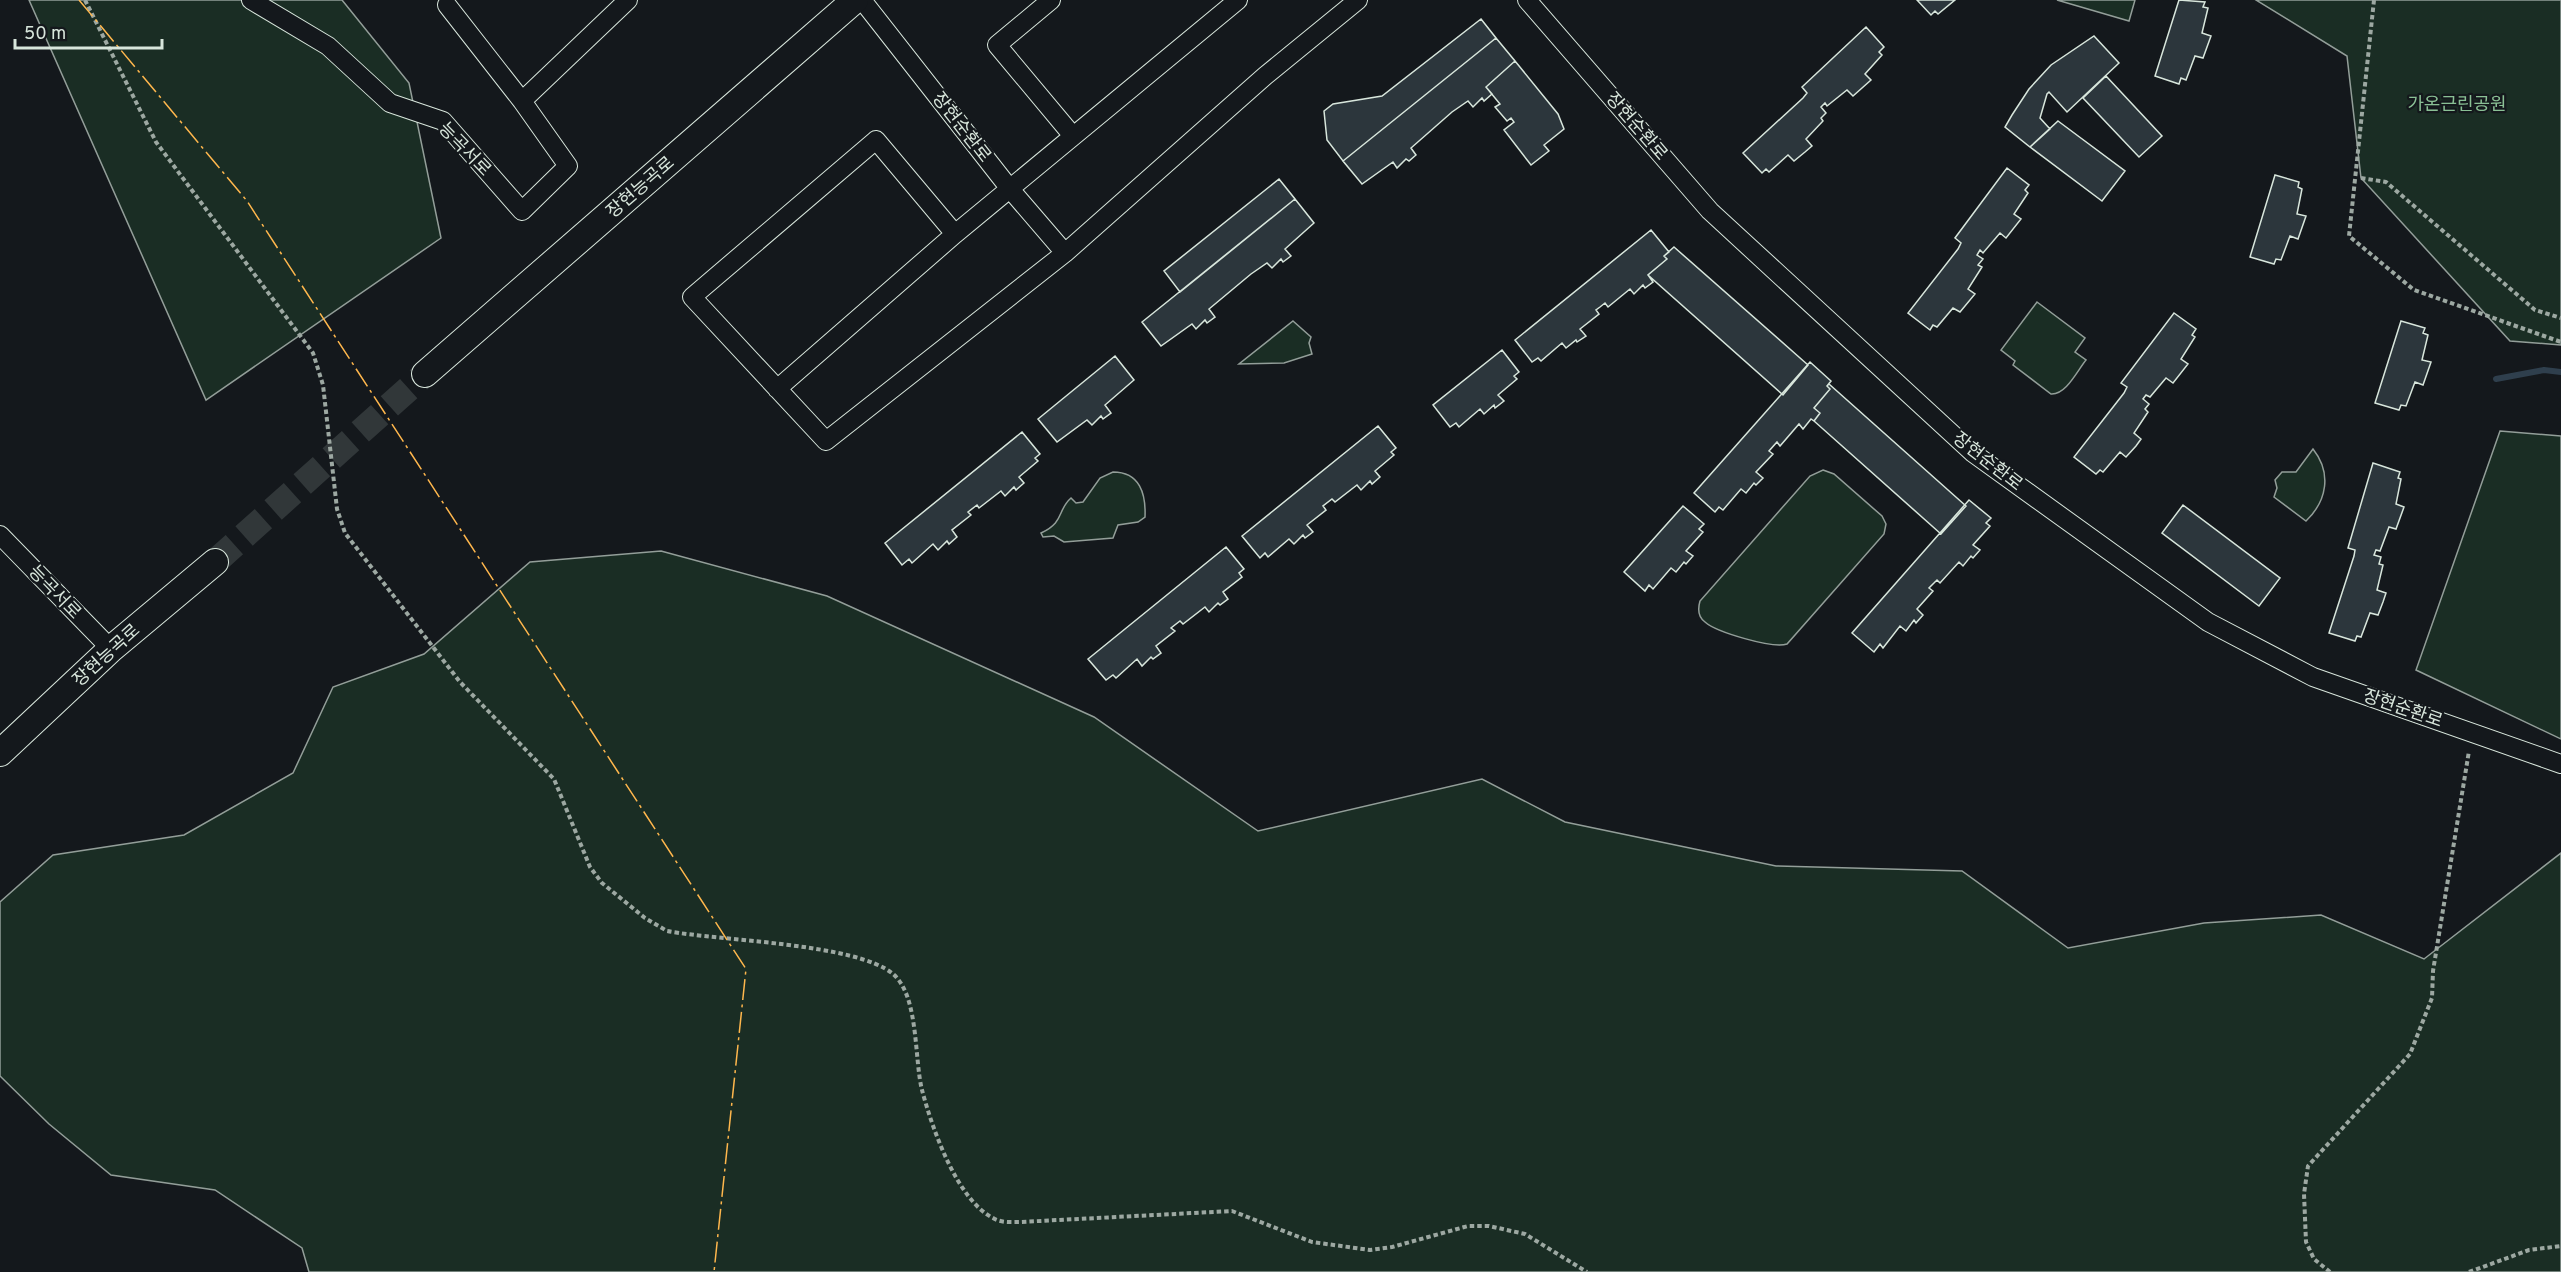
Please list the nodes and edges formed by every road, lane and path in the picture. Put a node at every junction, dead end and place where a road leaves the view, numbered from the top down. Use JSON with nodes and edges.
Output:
{"nodes":[{"id":1,"x":85,"y":0,"type":"edge"},
{"id":2,"x":251,"y":0,"type":"edge"},
{"id":3,"x":628,"y":0,"type":"edge"},
{"id":4,"x":855,"y":0,"type":"edge"},
{"id":5,"x":862,"y":0,"type":"edge"},
{"id":6,"x":1051,"y":0,"type":"edge"},
{"id":7,"x":1238,"y":0,"type":"edge"},
{"id":8,"x":1358,"y":0,"type":"edge"},
{"id":9,"x":1527,"y":0,"type":"edge"},
{"id":10,"x":2374,"y":0,"type":"edge"},
{"id":11,"x":447,"y":2,"type":"edge"},
{"id":12,"x":522,"y":101,"type":"junction"},
{"id":13,"x":1073,"y":136,"type":"junction"},
{"id":14,"x":2361,"y":178,"type":"dead end"},
{"id":15,"x":1011,"y":189,"type":"junction"},
{"id":16,"x":955,"y":234,"type":"junction"},
{"id":17,"x":1065,"y":253,"type":"junction"},
{"id":18,"x":2561,"y":318,"type":"edge"},
{"id":19,"x":2561,"y":342,"type":"edge"},
{"id":20,"x":425,"y":374,"type":"tunnel mouth"},
{"id":21,"x":777,"y":389,"type":"junction"},
{"id":22,"x":0,"y":535,"type":"edge"},
{"id":23,"x":215,"y":562,"type":"tunnel mouth"},
{"id":24,"x":111,"y":649,"type":"junction"},
{"id":25,"x":2472,"y":733,"type":"junction"},
{"id":26,"x":0,"y":753,"type":"edge"},
{"id":27,"x":2561,"y":764,"type":"edge"},
{"id":28,"x":2561,"y":1246,"type":"edge"},
{"id":29,"x":1587,"y":1272,"type":"edge"},
{"id":30,"x":2330,"y":1272,"type":"edge"},
{"id":31,"x":2469,"y":1272,"type":"edge"}],
"edges":[{"from":1,"to":29,"type":"path"},
{"from":2,"to":12,"type":"street","name":"능곡서로"},
{"from":3,"to":12,"type":"street"},
{"from":4,"to":20,"type":"main road","name":"장현능곡로"},
{"from":5,"to":15,"type":"street","name":"장현순환로"},
{"from":6,"to":13,"type":"street"},
{"from":7,"to":13,"type":"street"},
{"from":8,"to":17,"type":"street"},
{"from":9,"to":25,"type":"street","name":"장현순환로"},
{"from":10,"to":19,"type":"path"},
{"from":11,"to":12,"type":"street"},
{"from":13,"to":15,"type":"street"},
{"from":14,"to":18,"type":"path"},
{"from":15,"to":16,"type":"street"},
{"from":15,"to":17,"type":"street","name":"장현순환로"},
{"from":16,"to":21,"type":"street"},
{"from":16,"to":21,"type":"street"},
{"from":17,"to":21,"type":"street"},
{"from":22,"to":24,"type":"street","name":"능곡서로"},
{"from":23,"to":24,"type":"main road","name":"장현능곡로"},
{"from":24,"to":26,"type":"main road","name":"장현능곡로"},
{"from":25,"to":27,"type":"street","name":"장현순환로"},
{"from":25,"to":30,"type":"path"},
{"from":28,"to":31,"type":"path"}]}
